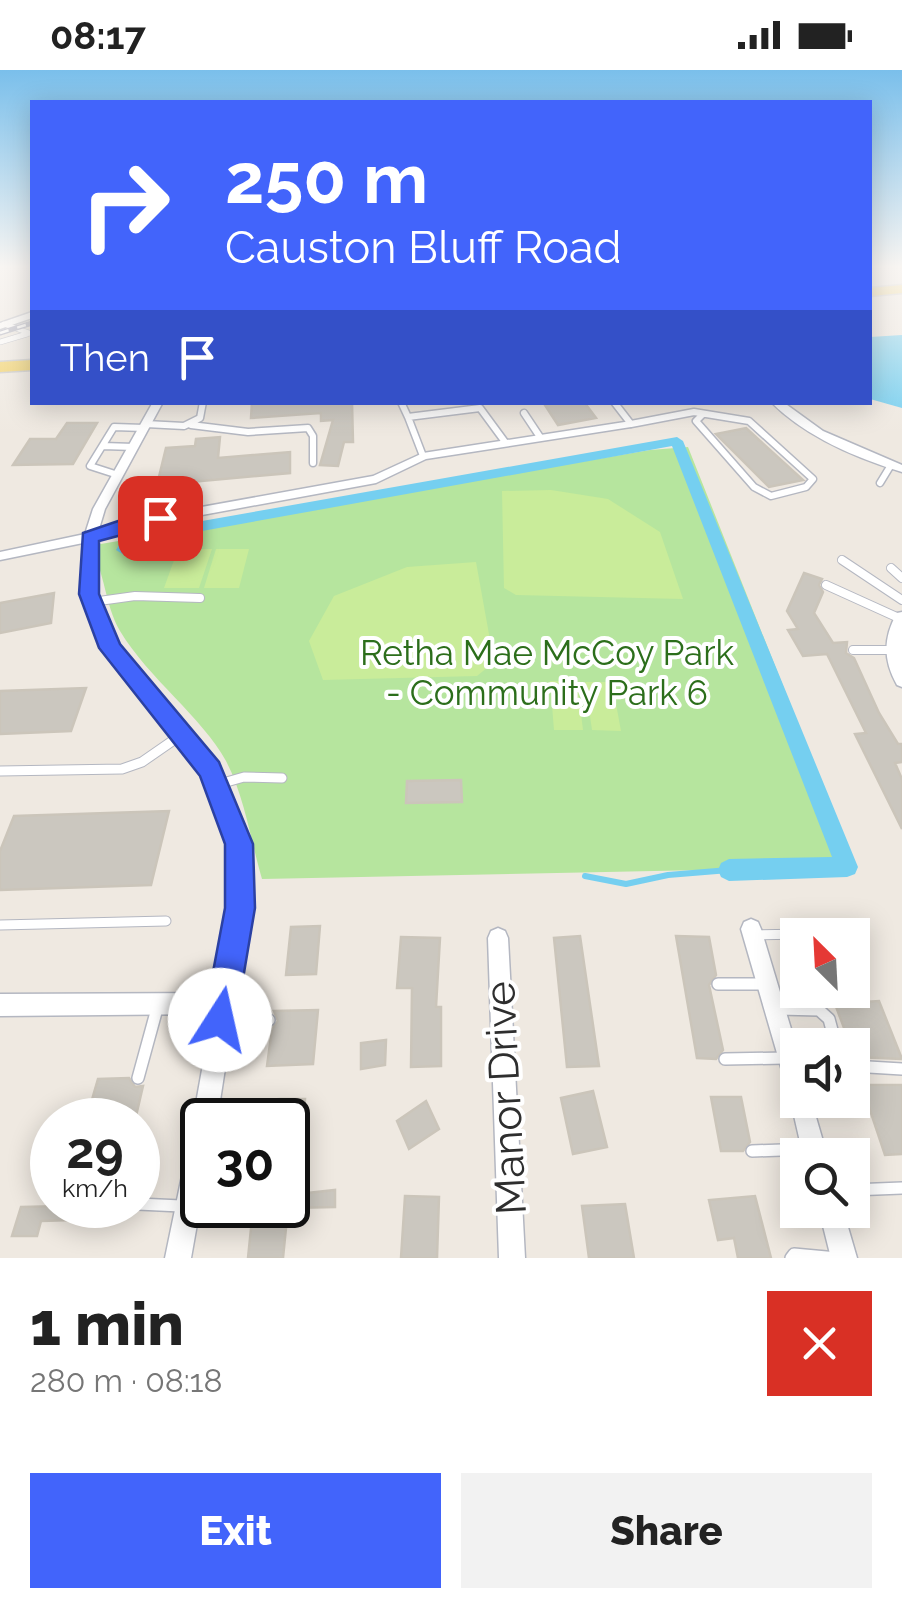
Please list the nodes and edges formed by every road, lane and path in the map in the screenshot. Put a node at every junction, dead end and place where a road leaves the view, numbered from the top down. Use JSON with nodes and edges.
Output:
{"nodes":[{"id":1,"x":2,"y":325,"type":"edge"},
{"id":2,"x":30,"y":334,"type":"edge"},
{"id":3,"x":0,"y":342,"type":"edge"},
{"id":4,"x":30,"y":354,"type":"edge"},
{"id":5,"x":0,"y":356,"type":"edge"},
{"id":6,"x":30,"y":365,"type":"edge"},
{"id":7,"x":0,"y":367,"type":"edge"},
{"id":8,"x":156,"y":405,"type":"edge"},
{"id":9,"x":203,"y":405,"type":"edge"},
{"id":10,"x":402,"y":405,"type":"edge"},
{"id":11,"x":616,"y":405,"type":"edge"},
{"id":12,"x":779,"y":405,"type":"edge"},
{"id":13,"x":524,"y":412,"type":"dead end"},
{"id":14,"x":702,"y":415,"type":"junction"},
{"id":15,"x":408,"y":417,"type":"junction"},
{"id":16,"x":191,"y":424,"type":"junction"},
{"id":17,"x":631,"y":424,"type":"junction"},
{"id":18,"x":145,"y":426,"type":"junction"},
{"id":19,"x":540,"y":436,"type":"junction"},
{"id":20,"x":505,"y":442,"type":"junction"},
{"id":21,"x":103,"y":446,"type":"junction"},
{"id":22,"x":134,"y":446,"type":"junction"},
{"id":23,"x":423,"y":456,"type":"junction"},
{"id":24,"x":313,"y":462,"type":"dead end"},
{"id":25,"x":896,"y":467,"type":"edge"},
{"id":26,"x":118,"y":475,"type":"junction"},
{"id":27,"x":880,"y":483,"type":"dead end"},
{"id":28,"x":90,"y":537,"type":"junction"},
{"id":29,"x":0,"y":556,"type":"edge"},
{"id":30,"x":842,"y":560,"type":"dead end"},
{"id":31,"x":890,"y":568,"type":"dead end"},
{"id":32,"x":902,"y":578,"type":"edge"},
{"id":33,"x":826,"y":585,"type":"dead end"},
{"id":34,"x":200,"y":598,"type":"dead end"},
{"id":35,"x":902,"y":600,"type":"edge"},
{"id":36,"x":92,"y":602,"type":"junction"},
{"id":37,"x":901,"y":618,"type":"edge"},
{"id":38,"x":853,"y":650,"type":"dead end"},
{"id":39,"x":894,"y":650,"type":"junction"},
{"id":40,"x":902,"y":680,"type":"edge"},
{"id":41,"x":182,"y":734,"type":"junction"},
{"id":42,"x":0,"y":771,"type":"edge"},
{"id":43,"x":282,"y":778,"type":"dead end"},
{"id":44,"x":216,"y":785,"type":"junction"},
{"id":45,"x":166,"y":921,"type":"dead end"},
{"id":46,"x":0,"y":925,"type":"edge"},
{"id":47,"x":752,"y":932,"type":"joint"},
{"id":48,"x":780,"y":933,"type":"edge"},
{"id":49,"x":498,"y":938,"type":"dead end"},
{"id":50,"x":718,"y":984,"type":"dead end"},
{"id":51,"x":767,"y":984,"type":"junction"},
{"id":52,"x":0,"y":1004,"type":"edge"},
{"id":53,"x":158,"y":1004,"type":"junction"},
{"id":54,"x":774,"y":1009,"type":"junction"},
{"id":55,"x":221,"y":1012,"type":"junction"},
{"id":56,"x":269,"y":1020,"type":"dead end"},
{"id":57,"x":781,"y":1028,"type":"edge"},
{"id":58,"x":832,"y":1028,"type":"edge"},
{"id":59,"x":725,"y":1059,"type":"dead end"},
{"id":60,"x":780,"y":1061,"type":"edge"},
{"id":61,"x":870,"y":1067,"type":"edge"},
{"id":62,"x":902,"y":1070,"type":"edge"},
{"id":63,"x":138,"y":1078,"type":"dead end"},
{"id":64,"x":208,"y":1098,"type":"edge"},
{"id":65,"x":752,"y":1151,"type":"dead end"},
{"id":66,"x":780,"y":1151,"type":"edge"},
{"id":67,"x":902,"y":1188,"type":"edge"},
{"id":68,"x":870,"y":1189,"type":"edge"},
{"id":69,"x":184,"y":1228,"type":"edge"},
{"id":70,"x":834,"y":1228,"type":"edge"},
{"id":71,"x":178,"y":1258,"type":"edge"},
{"id":72,"x":512,"y":1258,"type":"edge"},
{"id":73,"x":790,"y":1258,"type":"edge"},
{"id":74,"x":840,"y":1258,"type":"edge"}],
"edges":[{"from":1,"to":2,"type":"lane"},
{"from":2,"to":3,"type":"lane"},
{"from":4,"to":5,"type":"main road"},
{"from":6,"to":7,"type":"main road"},
{"from":8,"to":18,"type":"street"},
{"from":9,"to":16,"type":"lane"},
{"from":10,"to":15,"type":"lane"},
{"from":11,"to":17,"type":"lane"},
{"from":12,"to":25,"type":"street"},
{"from":13,"to":19,"type":"lane"},
{"from":14,"to":14,"type":"lane"},
{"from":14,"to":17,"type":"lane"},
{"from":15,"to":20,"type":"lane"},
{"from":15,"to":23,"type":"lane"},
{"from":16,"to":18,"type":"lane"},
{"from":16,"to":24,"type":"lane"},
{"from":17,"to":19,"type":"street"},
{"from":18,"to":21,"type":"lane"},
{"from":18,"to":22,"type":"street"},
{"from":19,"to":20,"type":"street"},
{"from":20,"to":23,"type":"street"},
{"from":21,"to":22,"type":"lane"},
{"from":21,"to":26,"type":"lane"},
{"from":22,"to":26,"type":"street"},
{"from":23,"to":28,"type":"street"},
{"from":25,"to":27,"type":"lane"},
{"from":26,"to":28,"type":"street"},
{"from":28,"to":29,"type":"street"},
{"from":28,"to":36,"type":"street"},
{"from":30,"to":35,"type":"lane"},
{"from":31,"to":32,"type":"lane"},
{"from":33,"to":37,"type":"lane"},
{"from":34,"to":36,"type":"lane"},
{"from":36,"to":41,"type":"street"},
{"from":37,"to":39,"type":"street"},
{"from":38,"to":39,"type":"lane"},
{"from":39,"to":40,"type":"street"},
{"from":41,"to":42,"type":"lane"},
{"from":41,"to":44,"type":"street"},
{"from":43,"to":44,"type":"lane"},
{"from":44,"to":55,"type":"street"},
{"from":45,"to":46,"type":"lane"},
{"from":47,"to":48,"type":"lane"},
{"from":47,"to":51,"type":"street"},
{"from":49,"to":72,"type":"street","name":"Manor Drive"},
{"from":50,"to":51,"type":"lane"},
{"from":51,"to":54,"type":"street"},
{"from":52,"to":53,"type":"street"},
{"from":53,"to":55,"type":"street"},
{"from":53,"to":63,"type":"lane"},
{"from":54,"to":57,"type":"street"},
{"from":54,"to":58,"type":"lane"},
{"from":55,"to":56,"type":"lane"},
{"from":55,"to":64,"type":"street"},
{"from":59,"to":60,"type":"lane"},
{"from":61,"to":62,"type":"lane"},
{"from":65,"to":66,"type":"lane"},
{"from":67,"to":68,"type":"lane"},
{"from":69,"to":71,"type":"street"},
{"from":70,"to":74,"type":"street"},
{"from":73,"to":74,"type":"lane"}]}
